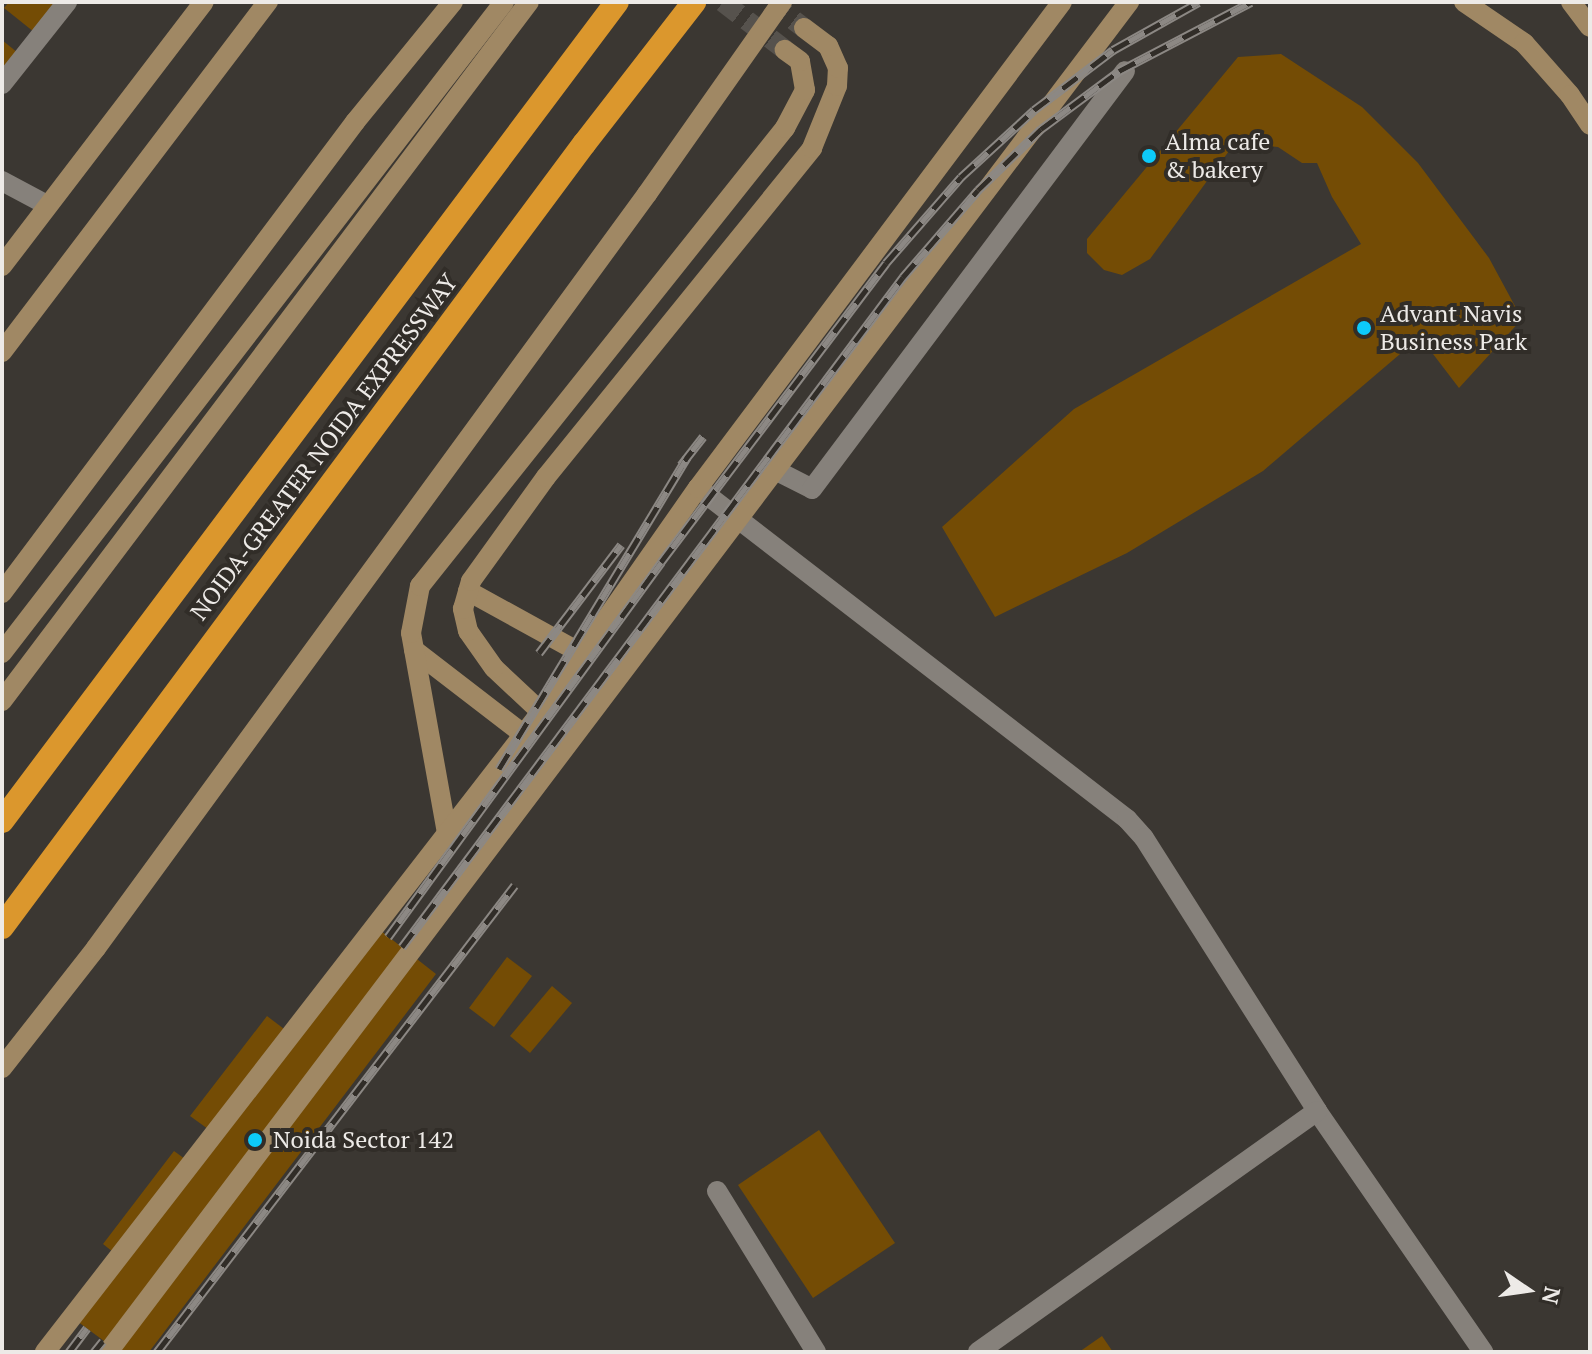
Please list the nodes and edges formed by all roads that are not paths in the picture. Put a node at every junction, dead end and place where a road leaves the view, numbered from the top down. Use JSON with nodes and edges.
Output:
{"nodes":[{"id":1,"x":67,"y":2,"type":"edge"},
{"id":2,"x":204,"y":2,"type":"edge"},
{"id":3,"x":268,"y":2,"type":"edge"},
{"id":4,"x":453,"y":2,"type":"edge"},
{"id":5,"x":504,"y":2,"type":"edge"},
{"id":6,"x":529,"y":2,"type":"edge"},
{"id":7,"x":617,"y":2,"type":"edge"},
{"id":8,"x":694,"y":2,"type":"edge"},
{"id":9,"x":782,"y":2,"type":"edge"},
{"id":10,"x":1062,"y":2,"type":"edge"},
{"id":11,"x":1129,"y":2,"type":"edge"},
{"id":12,"x":1464,"y":2,"type":"edge"},
{"id":13,"x":1571,"y":2,"type":"edge"},
{"id":14,"x":1590,"y":27,"type":"edge"},
{"id":15,"x":804,"y":28,"type":"tunnel mouth"},
{"id":16,"x":785,"y":50,"type":"tunnel mouth"},
{"id":17,"x":1125,"y":71,"type":"dead end"},
{"id":18,"x":2,"y":84,"type":"edge"},
{"id":19,"x":1590,"y":125,"type":"edge"},
{"id":20,"x":2,"y":181,"type":"edge"},
{"id":21,"x":47,"y":205,"type":"junction"},
{"id":22,"x":2,"y":266,"type":"edge"},
{"id":23,"x":2,"y":352,"type":"edge"},
{"id":24,"x":777,"y":471,"type":"junction"},
{"id":25,"x":698,"y":488,"type":"junction"},
{"id":26,"x":740,"y":520,"type":"junction"},
{"id":27,"x":468,"y":591,"type":"junction"},
{"id":28,"x":2,"y":593,"type":"edge"},
{"id":29,"x":414,"y":650,"type":"junction"},
{"id":30,"x":2,"y":653,"type":"edge"},
{"id":31,"x":581,"y":653,"type":"junction"},
{"id":32,"x":2,"y":701,"type":"edge"},
{"id":33,"x":541,"y":712,"type":"junction"},
{"id":34,"x":523,"y":734,"type":"junction"},
{"id":35,"x":2,"y":821,"type":"edge"},
{"id":36,"x":447,"y":833,"type":"junction"},
{"id":37,"x":2,"y":927,"type":"edge"},
{"id":38,"x":2,"y":1068,"type":"edge"},
{"id":39,"x":1317,"y":1111,"type":"junction"},
{"id":40,"x":717,"y":1191,"type":"dead end"},
{"id":41,"x":45,"y":1352,"type":"edge"},
{"id":42,"x":108,"y":1352,"type":"edge"},
{"id":43,"x":816,"y":1352,"type":"edge"},
{"id":44,"x":978,"y":1352,"type":"edge"},
{"id":45,"x":1483,"y":1352,"type":"edge"}],
"edges":[{"from":1,"to":18,"type":"street"},
{"from":2,"to":21,"type":"street"},
{"from":3,"to":23,"type":"street"},
{"from":4,"to":28,"type":"street"},
{"from":5,"to":30,"type":"street"},
{"from":6,"to":32,"type":"street"},
{"from":7,"to":35,"type":"highway","name":"NOIDA-GREATER NOIDA EXPRESSWAY"},
{"from":8,"to":37,"type":"highway","name":"NOIDA-GREATER NOIDA EXPRESSWAY"},
{"from":9,"to":38,"type":"street"},
{"from":10,"to":25,"type":"street"},
{"from":11,"to":24,"type":"street"},
{"from":12,"to":19,"type":"street"},
{"from":13,"to":14,"type":"street"},
{"from":15,"to":27,"type":"street"},
{"from":16,"to":29,"type":"street"},
{"from":17,"to":24,"type":"street"},
{"from":20,"to":21,"type":"street"},
{"from":21,"to":22,"type":"street"},
{"from":24,"to":26,"type":"street"},
{"from":25,"to":26,"type":"street"},
{"from":25,"to":31,"type":"street"},
{"from":26,"to":39,"type":"street"},
{"from":26,"to":42,"type":"street"},
{"from":27,"to":31,"type":"street"},
{"from":27,"to":33,"type":"street"},
{"from":29,"to":34,"type":"street"},
{"from":29,"to":36,"type":"street"},
{"from":31,"to":33,"type":"street"},
{"from":33,"to":34,"type":"street"},
{"from":34,"to":36,"type":"street"},
{"from":36,"to":41,"type":"street"},
{"from":39,"to":44,"type":"street"},
{"from":39,"to":45,"type":"street"},
{"from":40,"to":43,"type":"street"}]}
